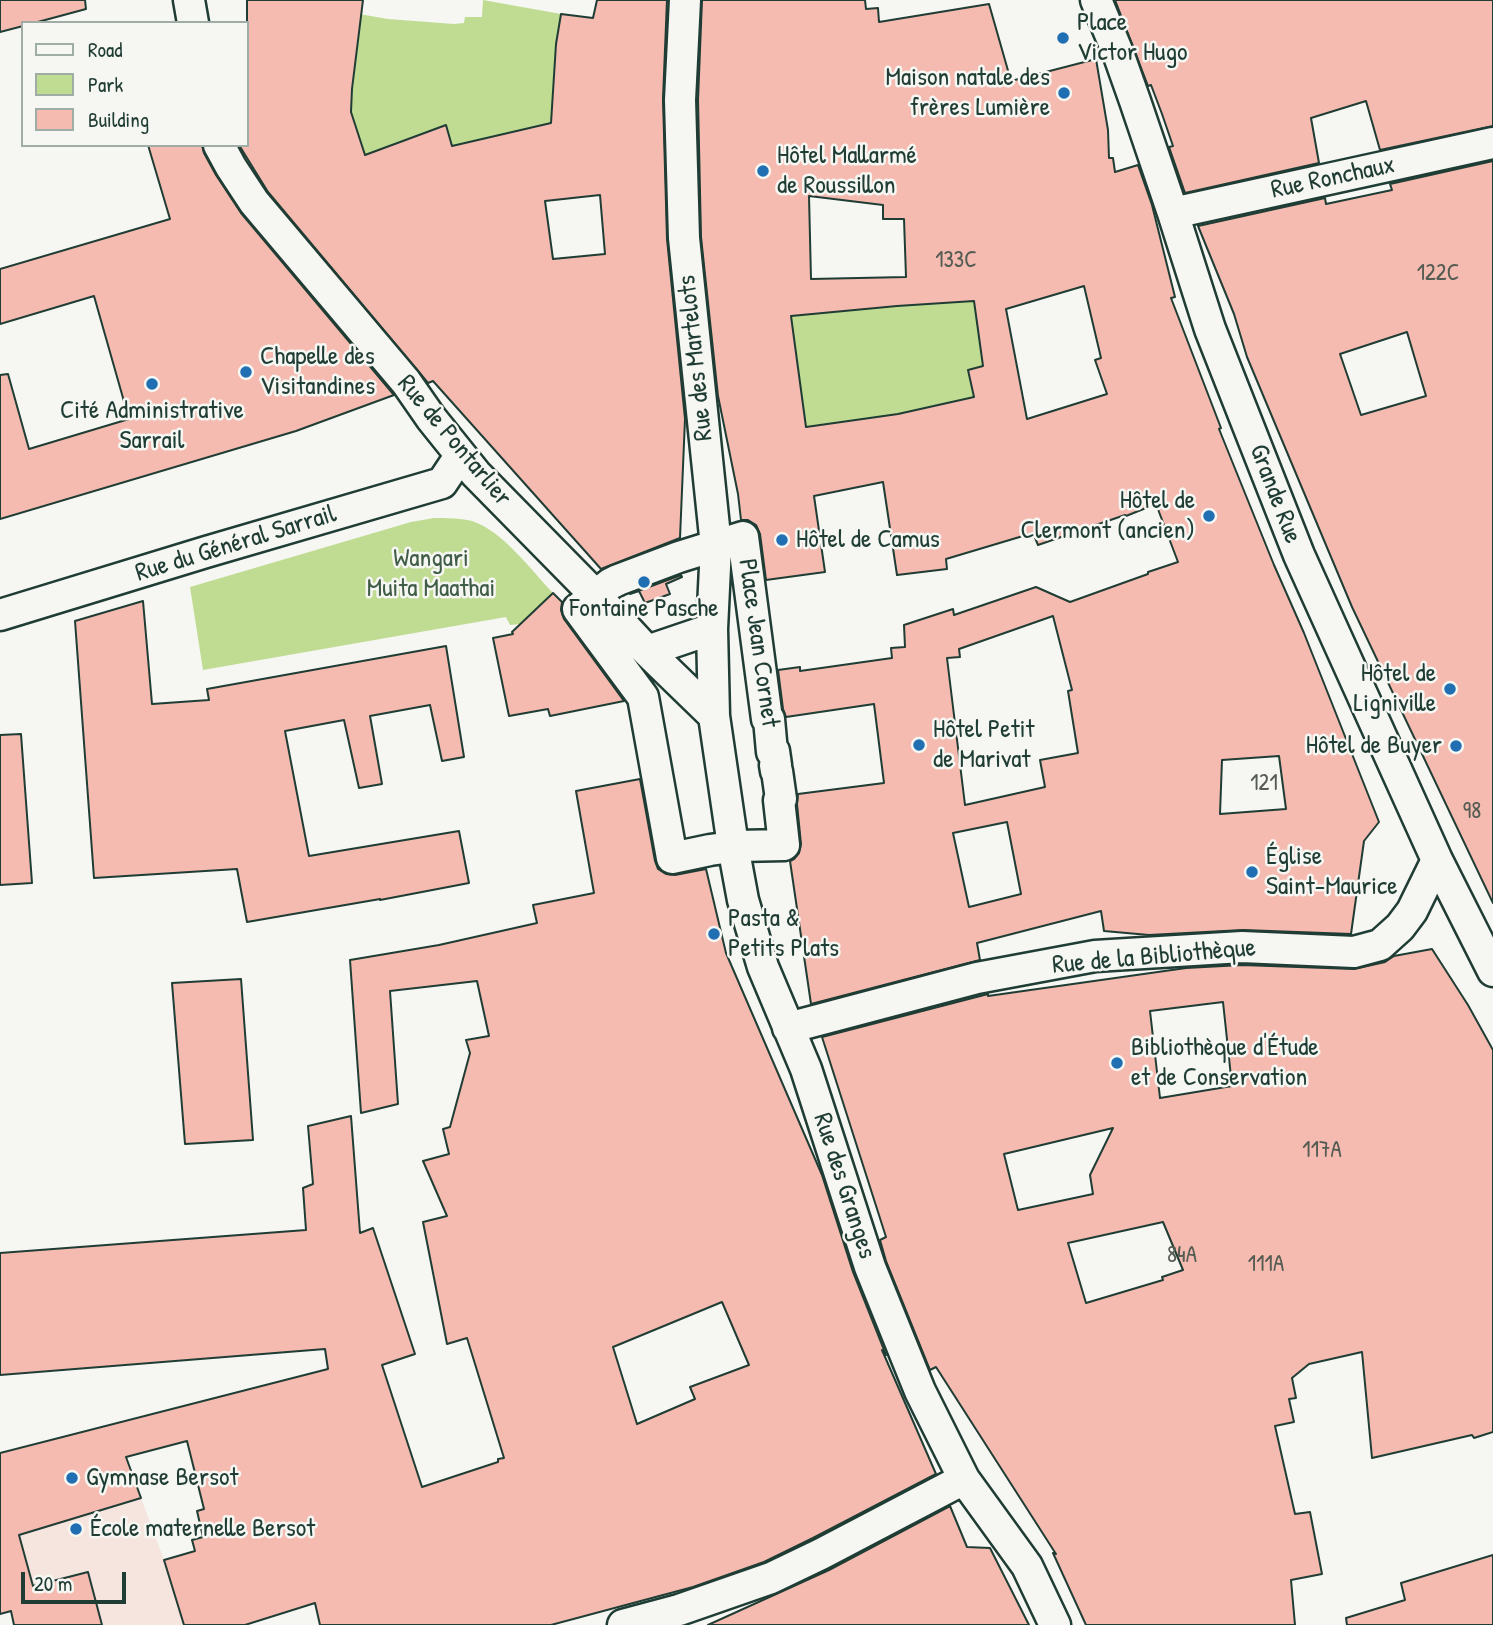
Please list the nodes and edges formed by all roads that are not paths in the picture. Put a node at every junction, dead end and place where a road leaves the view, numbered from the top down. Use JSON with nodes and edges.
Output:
{"nodes":[{"id":1,"x":189,"y":0,"type":"edge"},
{"id":2,"x":685,"y":0,"type":"edge"},
{"id":3,"x":1096,"y":0,"type":"edge"},
{"id":4,"x":193,"y":21,"type":"edge"},
{"id":5,"x":1493,"y":143,"type":"edge"},
{"id":6,"x":220,"y":147,"type":"edge"},
{"id":7,"x":1173,"y":213,"type":"junction"},
{"id":8,"x":460,"y":456,"type":"junction"},
{"id":9,"x":716,"y":546,"type":"junction"},
{"id":10,"x":596,"y":595,"type":"junction"},
{"id":11,"x":0,"y":615,"type":"edge"},
{"id":12,"x":712,"y":629,"type":"junction"},
{"id":13,"x":647,"y":650,"type":"junction"},
{"id":14,"x":714,"y":716,"type":"junction"},
{"id":15,"x":733,"y":846,"type":"junction"},
{"id":16,"x":1437,"y":860,"type":"junction"},
{"id":17,"x":1493,"y":971,"type":"edge"},
{"id":18,"x":788,"y":1028,"type":"junction"},
{"id":19,"x":964,"y":1479,"type":"junction"},
{"id":20,"x":623,"y":1625,"type":"edge"},
{"id":21,"x":1055,"y":1625,"type":"edge"}],
"edges":[{"from":1,"to":4,"type":"street"},
{"from":2,"to":9,"type":"street","name":"Rue des Martelots"},
{"from":3,"to":7,"type":"street","name":"Grande Rue"},
{"from":5,"to":7,"type":"street","name":"Rue Ronchaux"},
{"from":6,"to":8,"type":"street","name":"Rue de Pontarlier"},
{"from":7,"to":16,"type":"street","name":"Grande Rue"},
{"from":8,"to":10,"type":"street","name":"Rue de Pontarlier"},
{"from":8,"to":11,"type":"street","name":"Rue du Général Sarrail"},
{"from":9,"to":10,"type":"street","name":"Place Jean Cornet"},
{"from":9,"to":12,"type":"street","name":"Rue des Martelots"},
{"from":9,"to":15,"type":"street","name":"Place Jean Cornet"},
{"from":10,"to":13,"type":"street","name":"Rue de Pontarlier"},
{"from":10,"to":15,"type":"street","name":"Place Jean Cornet"},
{"from":12,"to":13,"type":"street"},
{"from":12,"to":14,"type":"street","name":"Rue des Martelots"},
{"from":13,"to":14,"type":"street","name":"Rue de Pontarlier"},
{"from":14,"to":15,"type":"street","name":"Rue des Granges"},
{"from":15,"to":18,"type":"street","name":"Rue des Granges"},
{"from":16,"to":17,"type":"street","name":"Grande Rue"},
{"from":16,"to":18,"type":"street","name":"Rue de la Bibliothèque"},
{"from":18,"to":19,"type":"street","name":"Rue des Granges"},
{"from":19,"to":20,"type":"street"},
{"from":19,"to":21,"type":"street","name":"Rue des Granges"}]}
